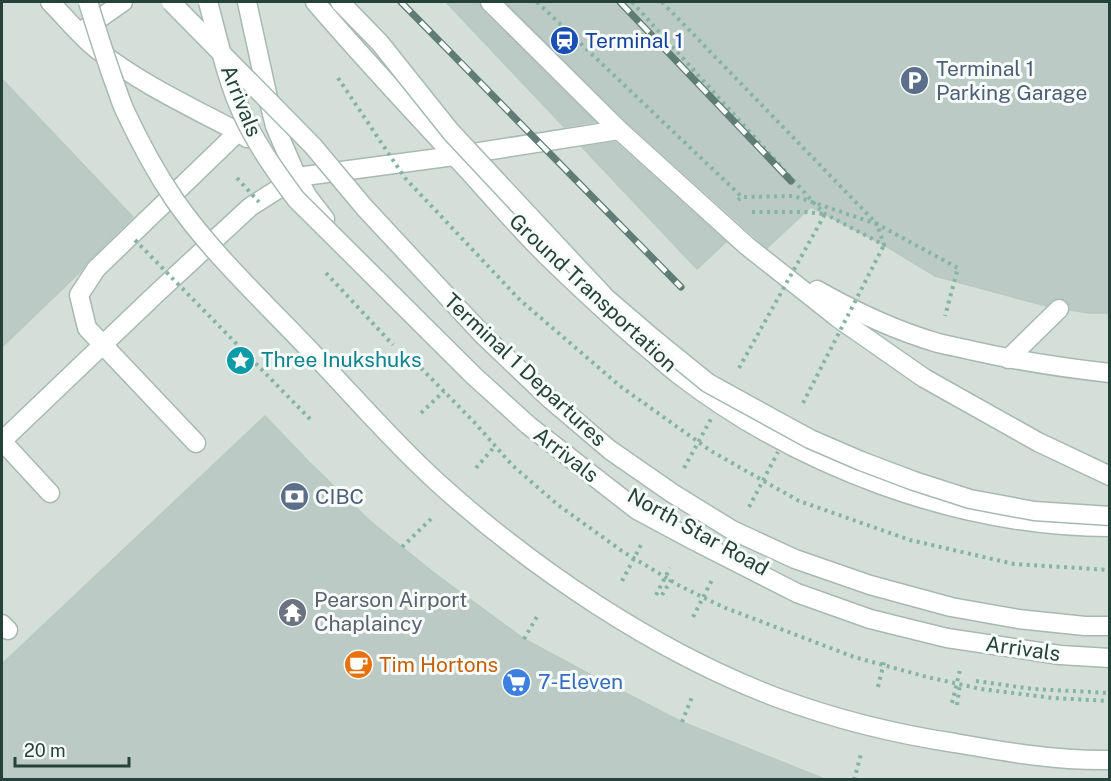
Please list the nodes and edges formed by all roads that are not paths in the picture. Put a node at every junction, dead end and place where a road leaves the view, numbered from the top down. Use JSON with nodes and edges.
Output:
{"nodes":[{"id":1,"x":50,"y":2,"type":"edge"},
{"id":2,"x":88,"y":2,"type":"edge"},
{"id":3,"x":123,"y":2,"type":"edge"},
{"id":4,"x":171,"y":2,"type":"edge"},
{"id":5,"x":208,"y":2,"type":"edge"},
{"id":6,"x":247,"y":2,"type":"edge"},
{"id":7,"x":315,"y":2,"type":"edge"},
{"id":8,"x":340,"y":2,"type":"edge"},
{"id":9,"x":490,"y":2,"type":"edge"},
{"id":10,"x":79,"y":32,"type":"junction"},
{"id":11,"x":619,"y":130,"type":"junction"},
{"id":12,"x":238,"y":132,"type":"junction"},
{"id":13,"x":454,"y":156,"type":"junction"},
{"id":14,"x":297,"y":177,"type":"junction"},
{"id":15,"x":747,"y":246,"type":"junction"},
{"id":16,"x":1059,"y":309,"type":"dead end"},
{"id":17,"x":102,"y":345,"type":"junction"},
{"id":18,"x":1008,"y":359,"type":"junction"},
{"id":19,"x":1110,"y":373,"type":"edge"},
{"id":20,"x":196,"y":443,"type":"dead end"},
{"id":21,"x":1110,"y":476,"type":"edge"},
{"id":22,"x":50,"y":493,"type":"dead end"},
{"id":23,"x":1110,"y":516,"type":"edge"},
{"id":24,"x":1110,"y":527,"type":"edge"},
{"id":25,"x":1110,"y":626,"type":"edge"},
{"id":26,"x":1110,"y":651,"type":"edge"},
{"id":27,"x":1110,"y":658,"type":"edge"},
{"id":28,"x":1110,"y":760,"type":"edge"}],
"edges":[{"from":1,"to":10,"type":"street"},
{"from":2,"to":28,"type":"street","bridge":true},
{"from":3,"to":10,"type":"street"},
{"from":4,"to":25,"type":"street","name":"Terminal 1 Departures","bridge":true},
{"from":5,"to":27,"type":"street","name":"Arrivals","bridge":true},
{"from":6,"to":14,"type":"street"},
{"from":7,"to":13,"type":"street","name":"Ground Transportation"},
{"from":8,"to":23,"type":"street","bridge":true},
{"from":9,"to":11,"type":"street"},
{"from":10,"to":12,"type":"street"},
{"from":11,"to":13,"type":"street"},
{"from":11,"to":15,"type":"street"},
{"from":12,"to":14,"type":"street"},
{"from":12,"to":17,"type":"street"},
{"from":13,"to":14,"type":"street"},
{"from":13,"to":24,"type":"street","name":"Ground Transportation"},
{"from":14,"to":17,"type":"street"},
{"from":14,"to":26,"type":"street","name":"North Star Road"},
{"from":15,"to":18,"type":"street"},
{"from":15,"to":21,"type":"street"},
{"from":16,"to":18,"type":"street"},
{"from":17,"to":20,"type":"street"},
{"from":17,"to":22,"type":"street"},
{"from":18,"to":19,"type":"street"}]}
